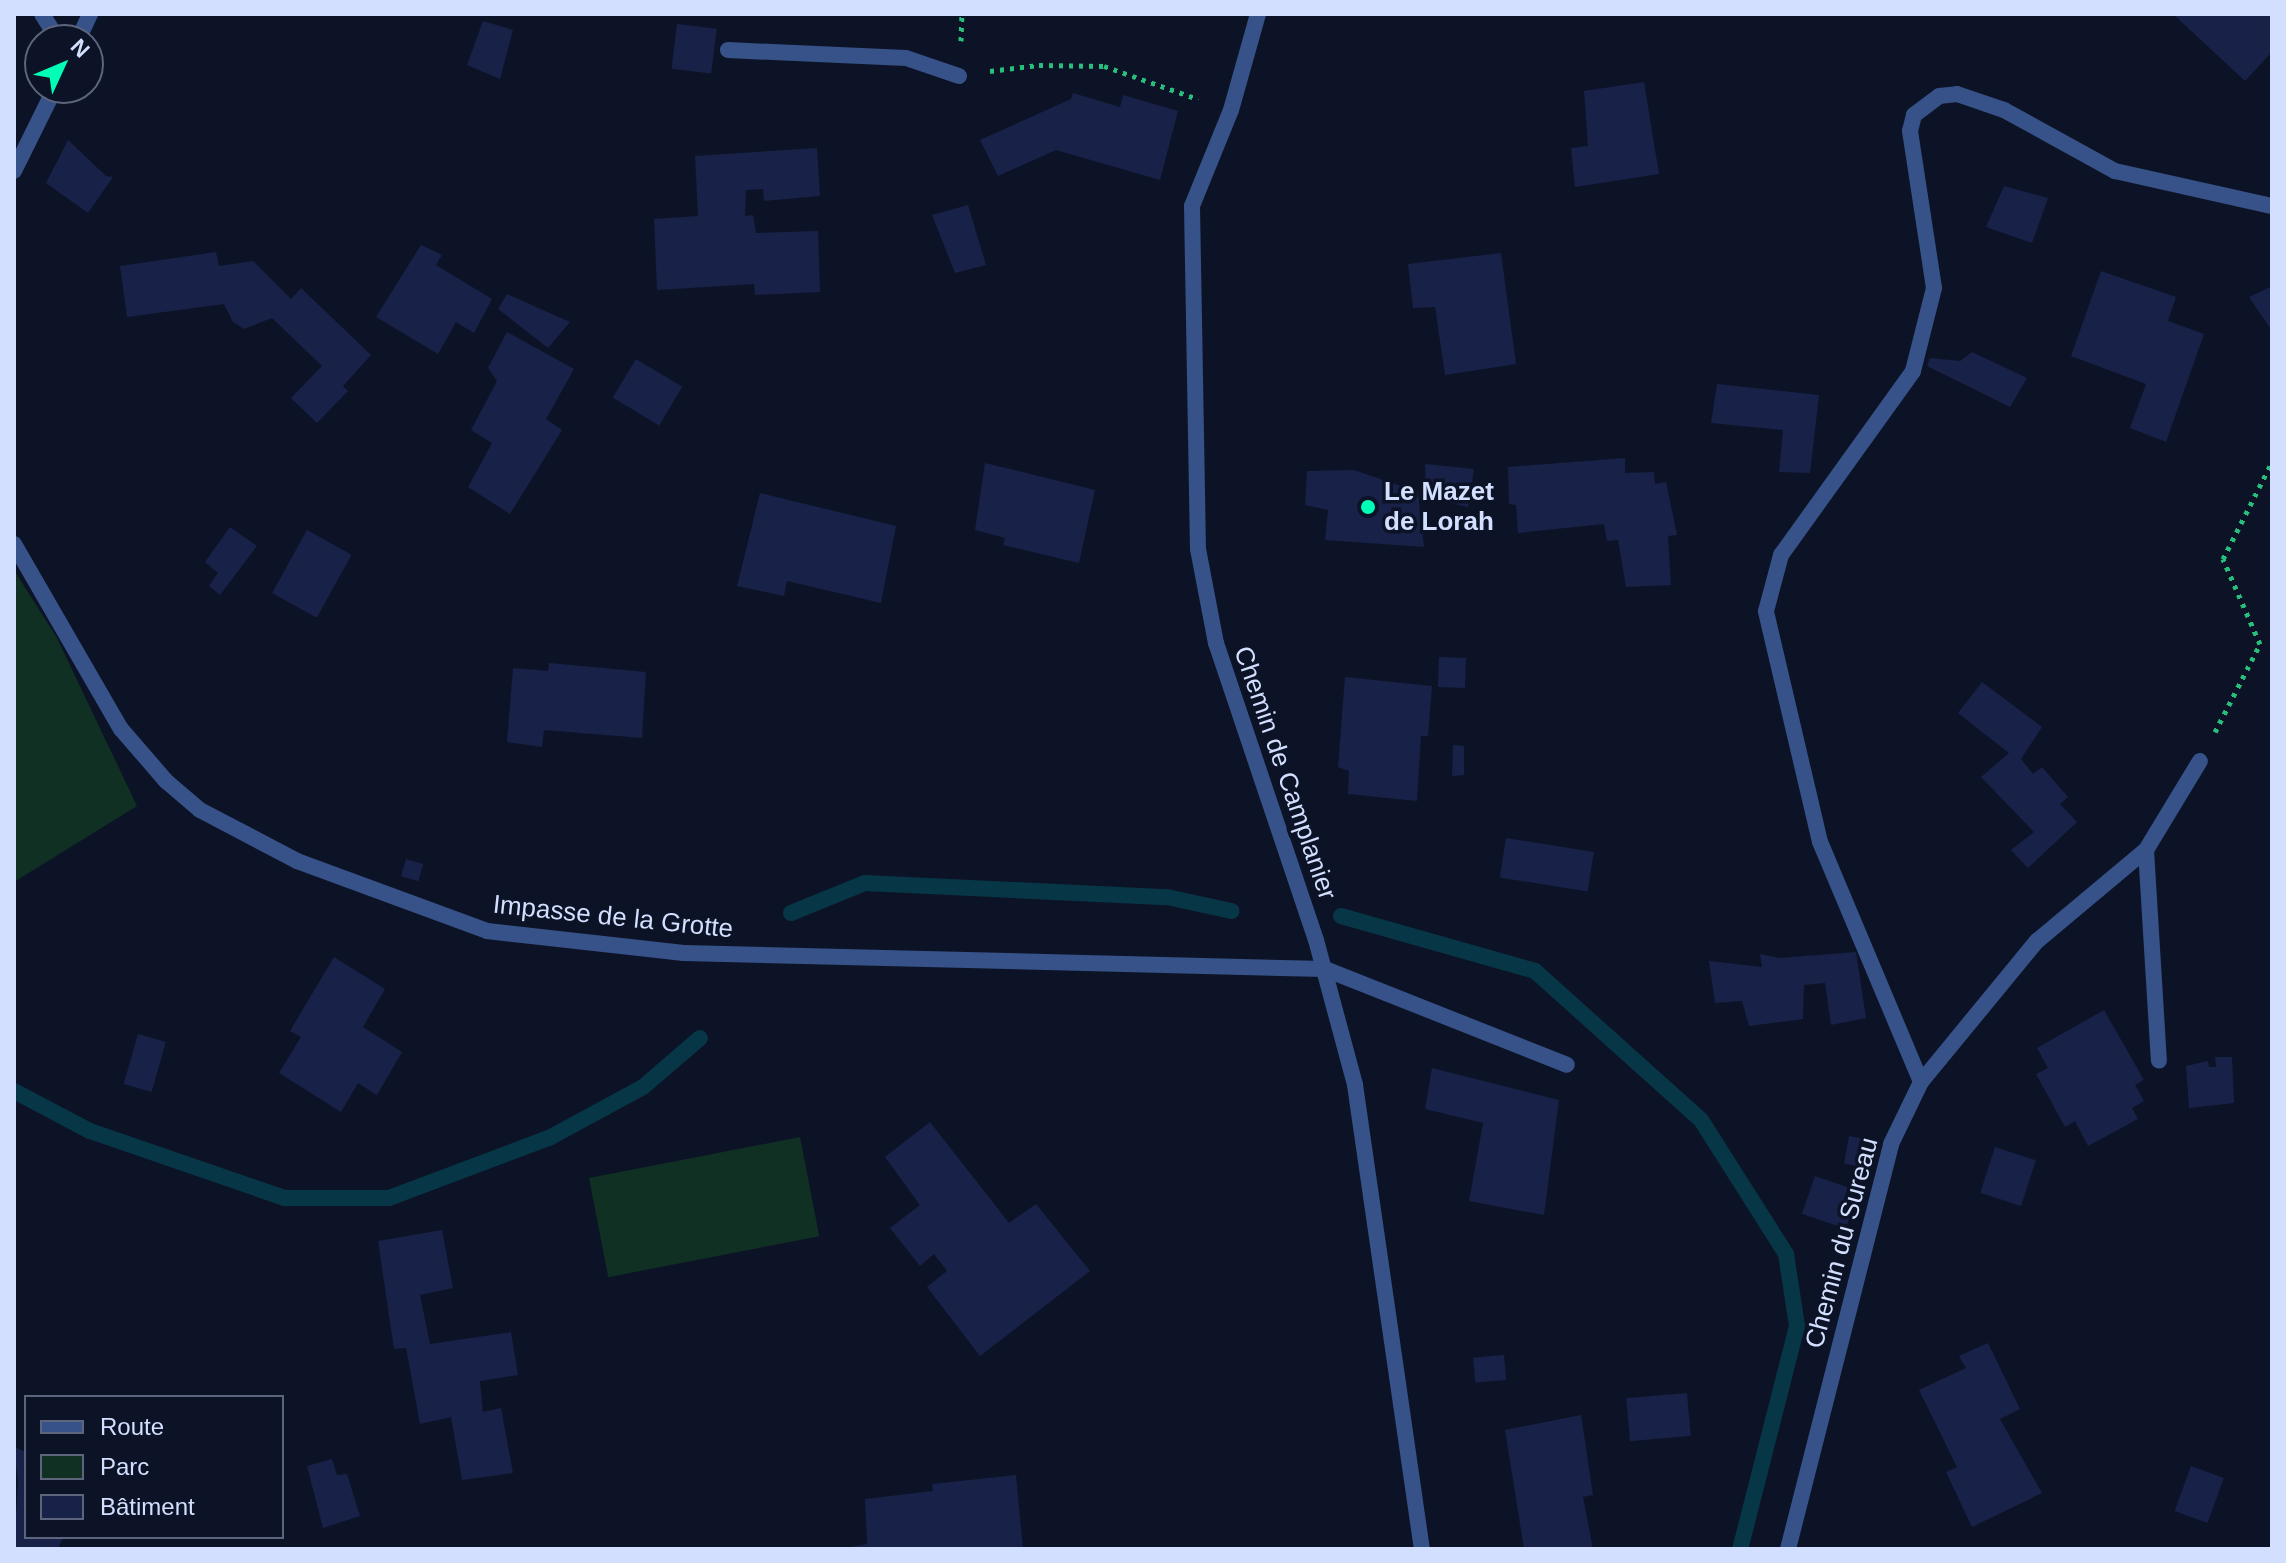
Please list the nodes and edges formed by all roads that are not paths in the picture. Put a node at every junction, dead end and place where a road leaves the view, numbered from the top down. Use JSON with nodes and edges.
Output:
{"nodes":[{"id":1,"x":1258,"y":14,"type":"edge"},
{"id":2,"x":728,"y":50,"type":"dead end"},
{"id":3,"x":959,"y":76,"type":"road end"},
{"id":4,"x":47,"y":104,"type":"edge"},
{"id":5,"x":14,"y":171,"type":"edge"},
{"id":6,"x":2272,"y":206,"type":"edge"},
{"id":7,"x":14,"y":544,"type":"edge"},
{"id":8,"x":2200,"y":761,"type":"road end"},
{"id":9,"x":2146,"y":850,"type":"junction"},
{"id":10,"x":1325,"y":969,"type":"junction"},
{"id":11,"x":2159,"y":1061,"type":"dead end"},
{"id":12,"x":1567,"y":1065,"type":"dead end"},
{"id":13,"x":1921,"y":1082,"type":"junction"},
{"id":14,"x":1422,"y":1549,"type":"edge"},
{"id":15,"x":1788,"y":1549,"type":"edge"}],
"edges":[{"from":1,"to":10,"type":"street","name":"Chemin de Camplanier"},
{"from":2,"to":3,"type":"street"},
{"from":4,"to":5,"type":"street"},
{"from":6,"to":13,"type":"street"},
{"from":7,"to":10,"type":"street","name":"Impasse de la Grotte"},
{"from":8,"to":9,"type":"street","name":"Chemin du Sureau"},
{"from":9,"to":11,"type":"street"},
{"from":9,"to":13,"type":"street","name":"Chemin du Sureau"},
{"from":10,"to":12,"type":"street"},
{"from":10,"to":14,"type":"street","name":"Chemin de Camplanier"},
{"from":13,"to":15,"type":"street","name":"Chemin du Sureau"}]}
